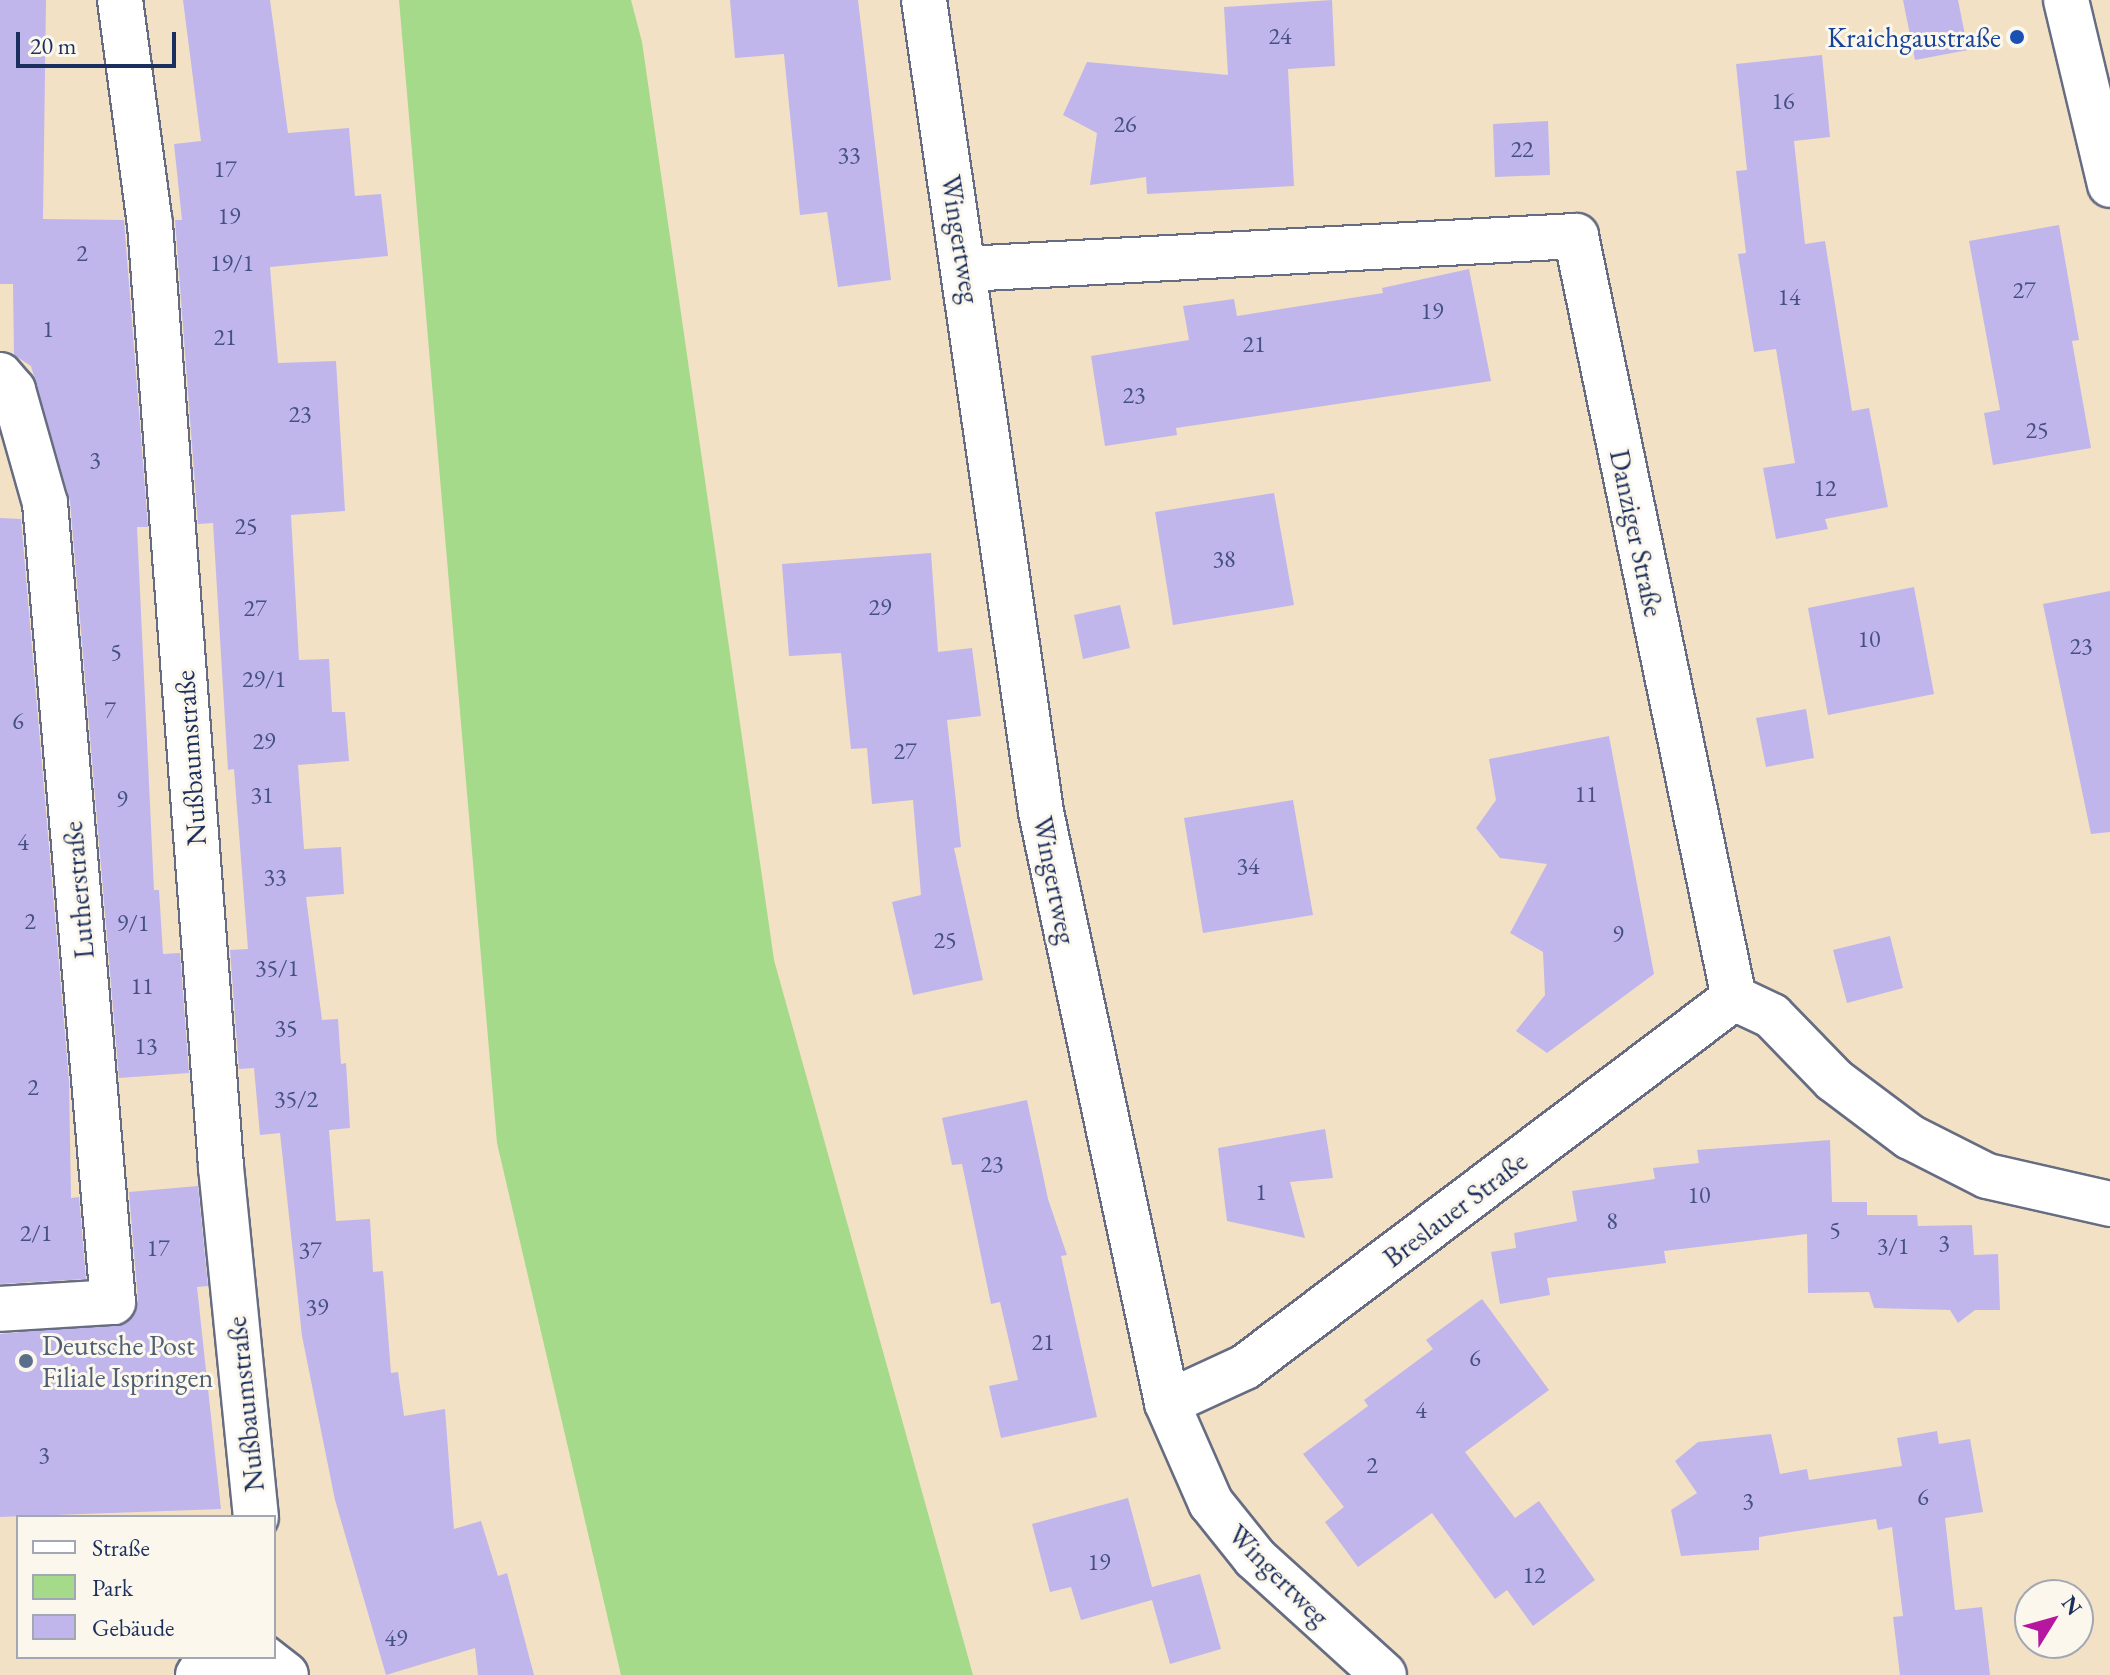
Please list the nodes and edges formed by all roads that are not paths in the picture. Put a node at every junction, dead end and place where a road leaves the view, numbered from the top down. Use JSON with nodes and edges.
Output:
{"nodes":[{"id":1,"x":120,"y":0,"type":"edge"},
{"id":2,"x":924,"y":0,"type":"edge"},
{"id":3,"x":2066,"y":0,"type":"edge"},
{"id":4,"x":2110,"y":185,"type":"edge"},
{"id":5,"x":966,"y":269,"type":"junction"},
{"id":6,"x":0,"y":375,"type":"edge"},
{"id":7,"x":1734,"y":998,"type":"junction"},
{"id":8,"x":2110,"y":1204,"type":"edge"},
{"id":9,"x":0,"y":1309,"type":"edge"},
{"id":10,"x":1167,"y":1403,"type":"junction"},
{"id":11,"x":256,"y":1515,"type":"edge"},
{"id":12,"x":241,"y":1659,"type":"edge"},
{"id":13,"x":266,"y":1659,"type":"edge"},
{"id":14,"x":198,"y":1675,"type":"edge"},
{"id":15,"x":286,"y":1675,"type":"edge"},
{"id":16,"x":1384,"y":1675,"type":"edge"}],
"edges":[{"from":1,"to":11,"type":"street","name":"Nußbaumstraße"},
{"from":2,"to":5,"type":"street","name":"Wingertweg"},
{"from":3,"to":4,"type":"street"},
{"from":5,"to":7,"type":"street","name":"Danziger Straße"},
{"from":5,"to":10,"type":"street","name":"Wingertweg"},
{"from":6,"to":9,"type":"street","name":"Lutherstraße"},
{"from":7,"to":8,"type":"street"},
{"from":7,"to":10,"type":"street","name":"Breslauer Straße"},
{"from":10,"to":16,"type":"street","name":"Wingertweg"},
{"from":12,"to":14,"type":"street"},
{"from":13,"to":15,"type":"street"}]}
